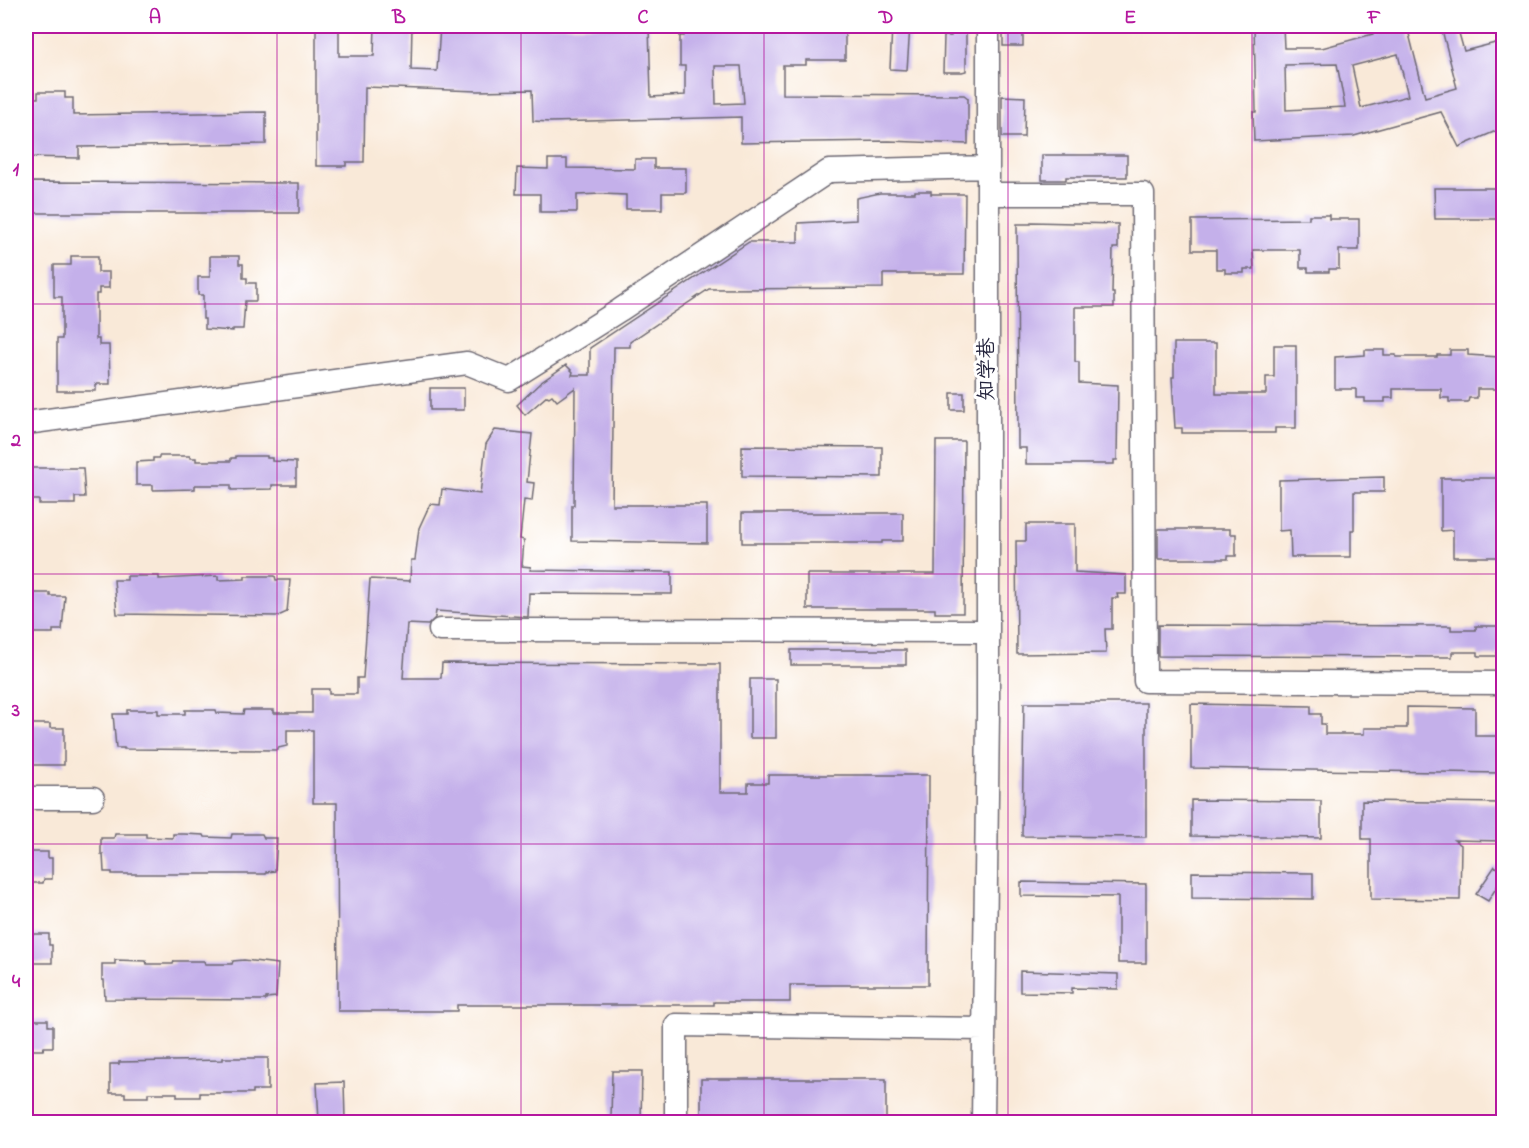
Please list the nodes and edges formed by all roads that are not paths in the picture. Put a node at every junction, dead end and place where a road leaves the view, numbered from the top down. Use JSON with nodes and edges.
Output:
{"nodes":[{"id":1,"x":988,"y":26,"type":"edge"},
{"id":2,"x":988,"y":167,"type":"junction"},
{"id":3,"x":988,"y":194,"type":"junction"},
{"id":4,"x":26,"y":423,"type":"edge"},
{"id":5,"x":440,"y":630,"type":"dead end"},
{"id":6,"x":988,"y":631,"type":"junction"},
{"id":7,"x":1503,"y":683,"type":"edge"},
{"id":8,"x":26,"y":798,"type":"edge"},
{"id":9,"x":93,"y":798,"type":"dead end"},
{"id":10,"x":984,"y":1029,"type":"junction"},
{"id":11,"x":676,"y":1122,"type":"edge"},
{"id":12,"x":983,"y":1122,"type":"edge"}],
"edges":[{"from":1,"to":2,"type":"street","name":"知学巷"},
{"from":2,"to":3,"type":"street","name":"知学巷"},
{"from":2,"to":4,"type":"street"},
{"from":3,"to":6,"type":"street","name":"知学巷"},
{"from":3,"to":7,"type":"street"},
{"from":5,"to":6,"type":"street"},
{"from":6,"to":10,"type":"street","name":"知学巷"},
{"from":8,"to":9,"type":"street"},
{"from":10,"to":11,"type":"street"},
{"from":10,"to":12,"type":"street","name":"知学巷"}]}
